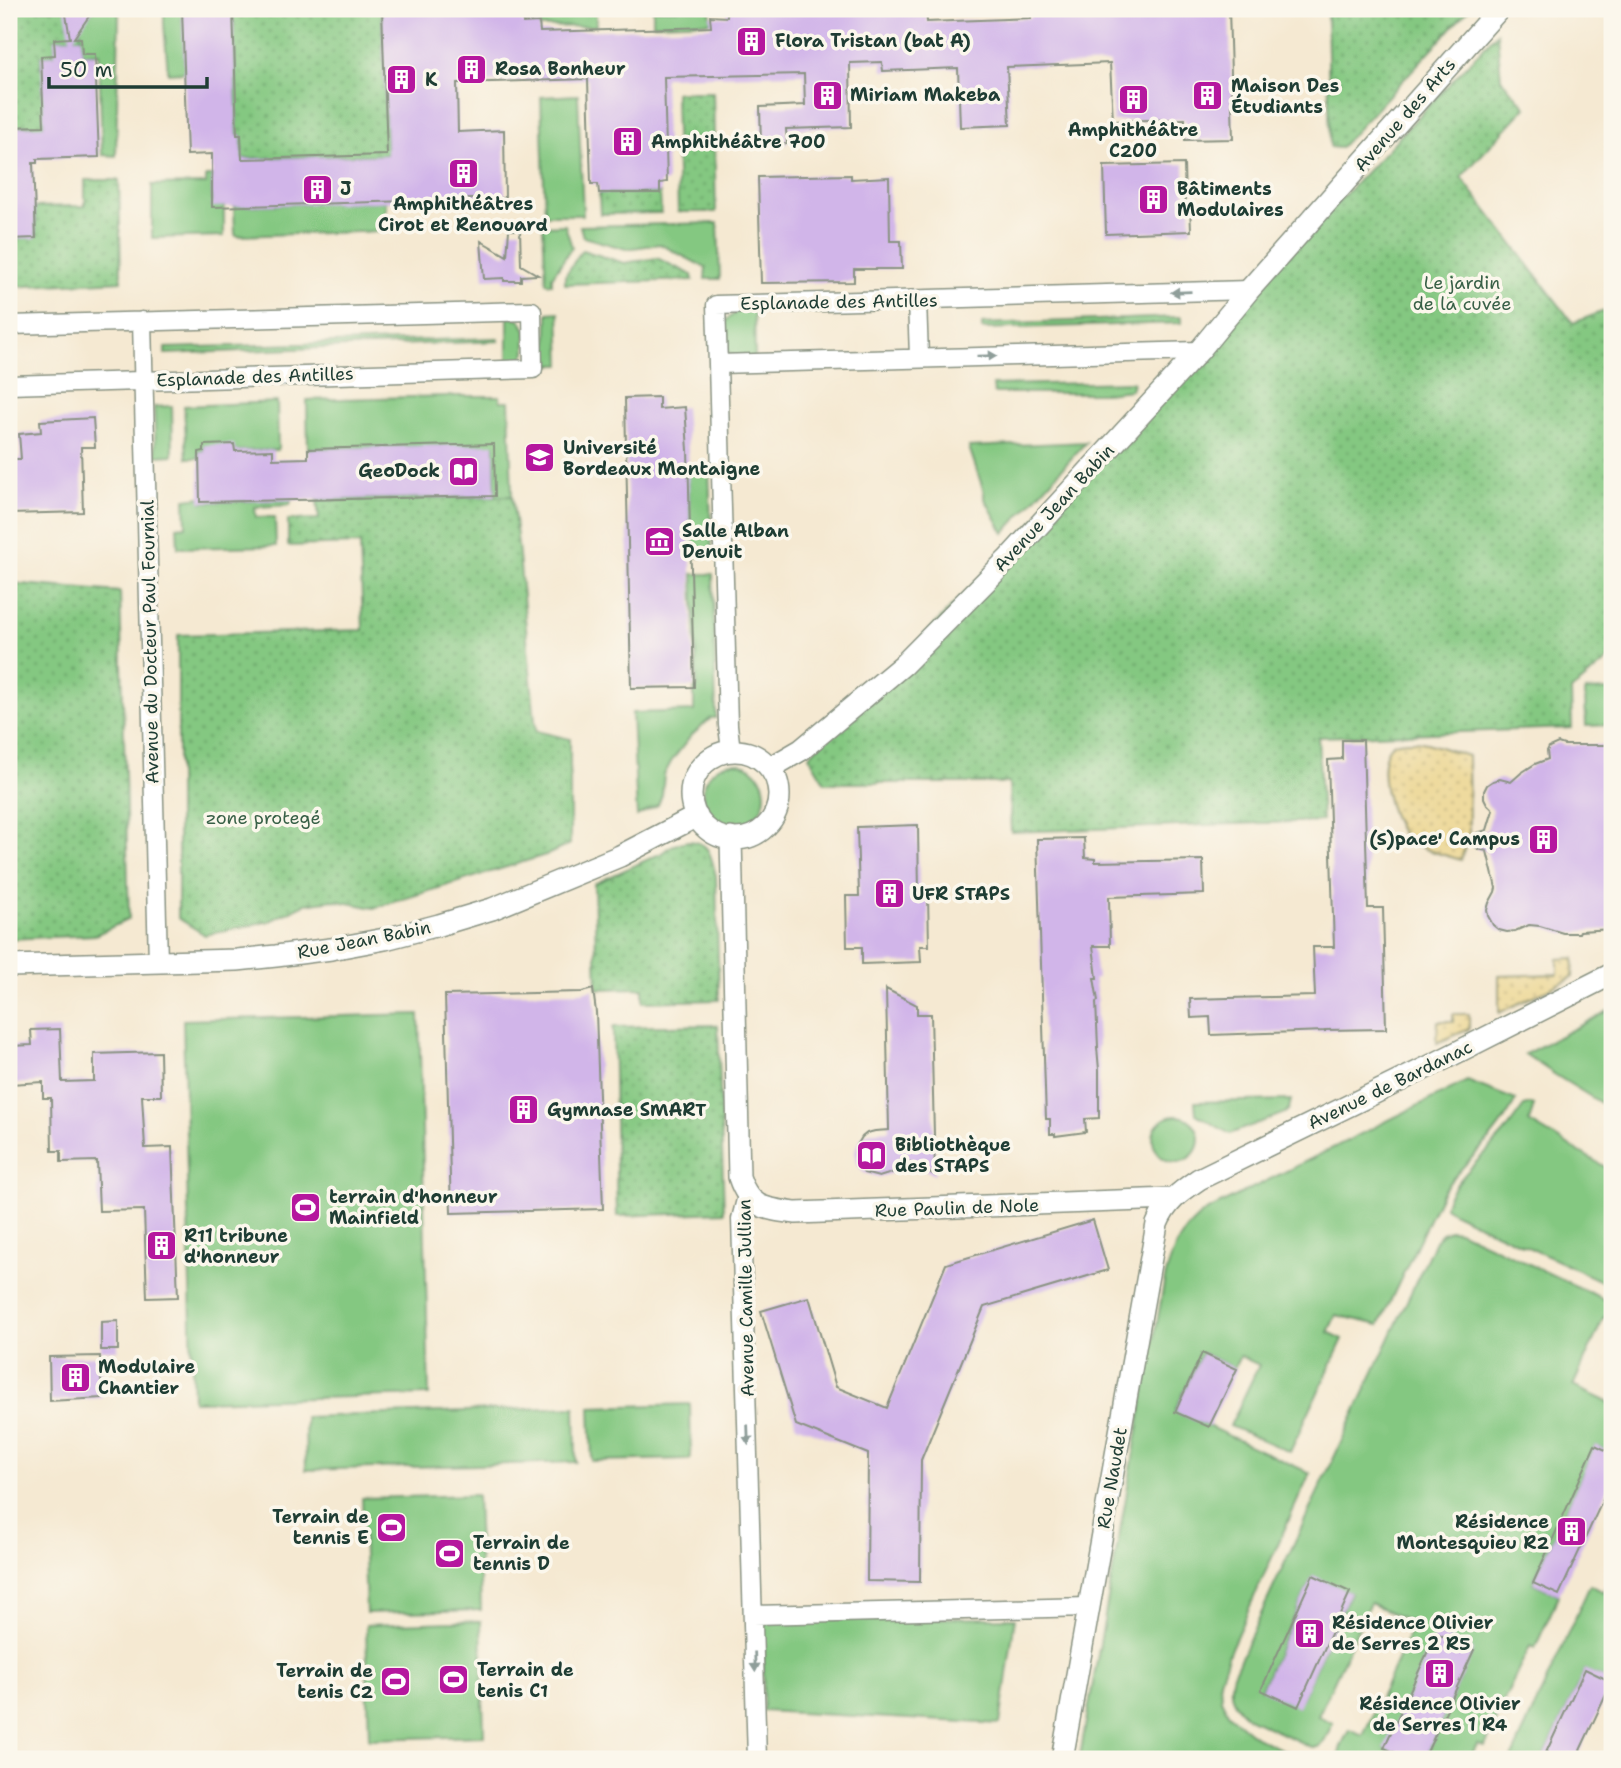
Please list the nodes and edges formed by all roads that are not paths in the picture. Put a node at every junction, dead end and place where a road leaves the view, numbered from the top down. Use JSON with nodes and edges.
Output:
{"nodes":[{"id":1,"x":1499,"y":9,"type":"edge"},
{"id":2,"x":1311,"y":221,"type":"joint"},
{"id":3,"x":1249,"y":290,"type":"junction"},
{"id":4,"x":917,"y":300,"type":"junction"},
{"id":5,"x":142,"y":321,"type":"junction"},
{"id":6,"x":9,"y":325,"type":"edge"},
{"id":7,"x":1199,"y":351,"type":"junction"},
{"id":8,"x":919,"y":357,"type":"junction"},
{"id":9,"x":718,"y":364,"type":"junction"},
{"id":10,"x":144,"y":381,"type":"junction"},
{"id":11,"x":9,"y":385,"type":"edge"},
{"id":12,"x":731,"y":751,"type":"junction"},
{"id":13,"x":770,"y":768,"type":"junction"},
{"id":14,"x":697,"y":816,"type":"junction"},
{"id":15,"x":731,"y":838,"type":"junction"},
{"id":16,"x":158,"y":962,"type":"junction"},
{"id":17,"x":9,"y":966,"type":"edge"},
{"id":18,"x":1612,"y":974,"type":"edge"},
{"id":19,"x":747,"y":1196,"type":"junction"},
{"id":20,"x":1171,"y":1199,"type":"junction"},
{"id":21,"x":1089,"y":1607,"type":"junction"},
{"id":22,"x":753,"y":1615,"type":"junction"},
{"id":23,"x":757,"y":1759,"type":"edge"},
{"id":24,"x":1062,"y":1759,"type":"edge"}],
"edges":[{"from":1,"to":2,"type":"street","name":"Avenue des Arts"},
{"from":2,"to":3,"type":"street","name":"Avenue Jean Babin"},
{"from":3,"to":4,"type":"street","name":"Esplanade des Antilles","one_way":true},
{"from":3,"to":7,"type":"street","name":"Avenue Jean Babin"},
{"from":4,"to":8,"type":"street"},
{"from":4,"to":9,"type":"street","name":"Esplanade des Antilles"},
{"from":5,"to":6,"type":"street"},
{"from":5,"to":10,"type":"street","name":"Avenue du Docteur Paul Fournial"},
{"from":5,"to":10,"type":"street","name":"Esplanade des Antilles"},
{"from":8,"to":7,"type":"street","one_way":true},
{"from":7,"to":13,"type":"street","name":"Avenue Jean Babin"},
{"from":8,"to":9,"type":"street"},
{"from":9,"to":12,"type":"street"},
{"from":10,"to":11,"type":"street","name":"Esplanade des Antilles"},
{"from":10,"to":16,"type":"street","name":"Avenue du Docteur Paul Fournial"},
{"from":12,"to":13,"type":"street"},
{"from":12,"to":14,"type":"street"},
{"from":13,"to":15,"type":"street"},
{"from":14,"to":15,"type":"street"},
{"from":14,"to":16,"type":"street","name":"Rue Jean Babin"},
{"from":15,"to":19,"type":"street","name":"Avenue Camille Jullian"},
{"from":16,"to":17,"type":"street","name":"Rue Jean Babin"},
{"from":18,"to":20,"type":"street","name":"Avenue de Bardanac"},
{"from":19,"to":20,"type":"street","name":"Rue Paulin de Nole"},
{"from":19,"to":22,"type":"street","name":"Avenue Camille Jullian","one_way":true},
{"from":20,"to":21,"type":"street","name":"Rue Naudet"},
{"from":21,"to":22,"type":"street"},
{"from":21,"to":24,"type":"street","name":"Rue Naudet"},
{"from":22,"to":23,"type":"street","name":"Avenue Camille Jullian","one_way":true}]}
